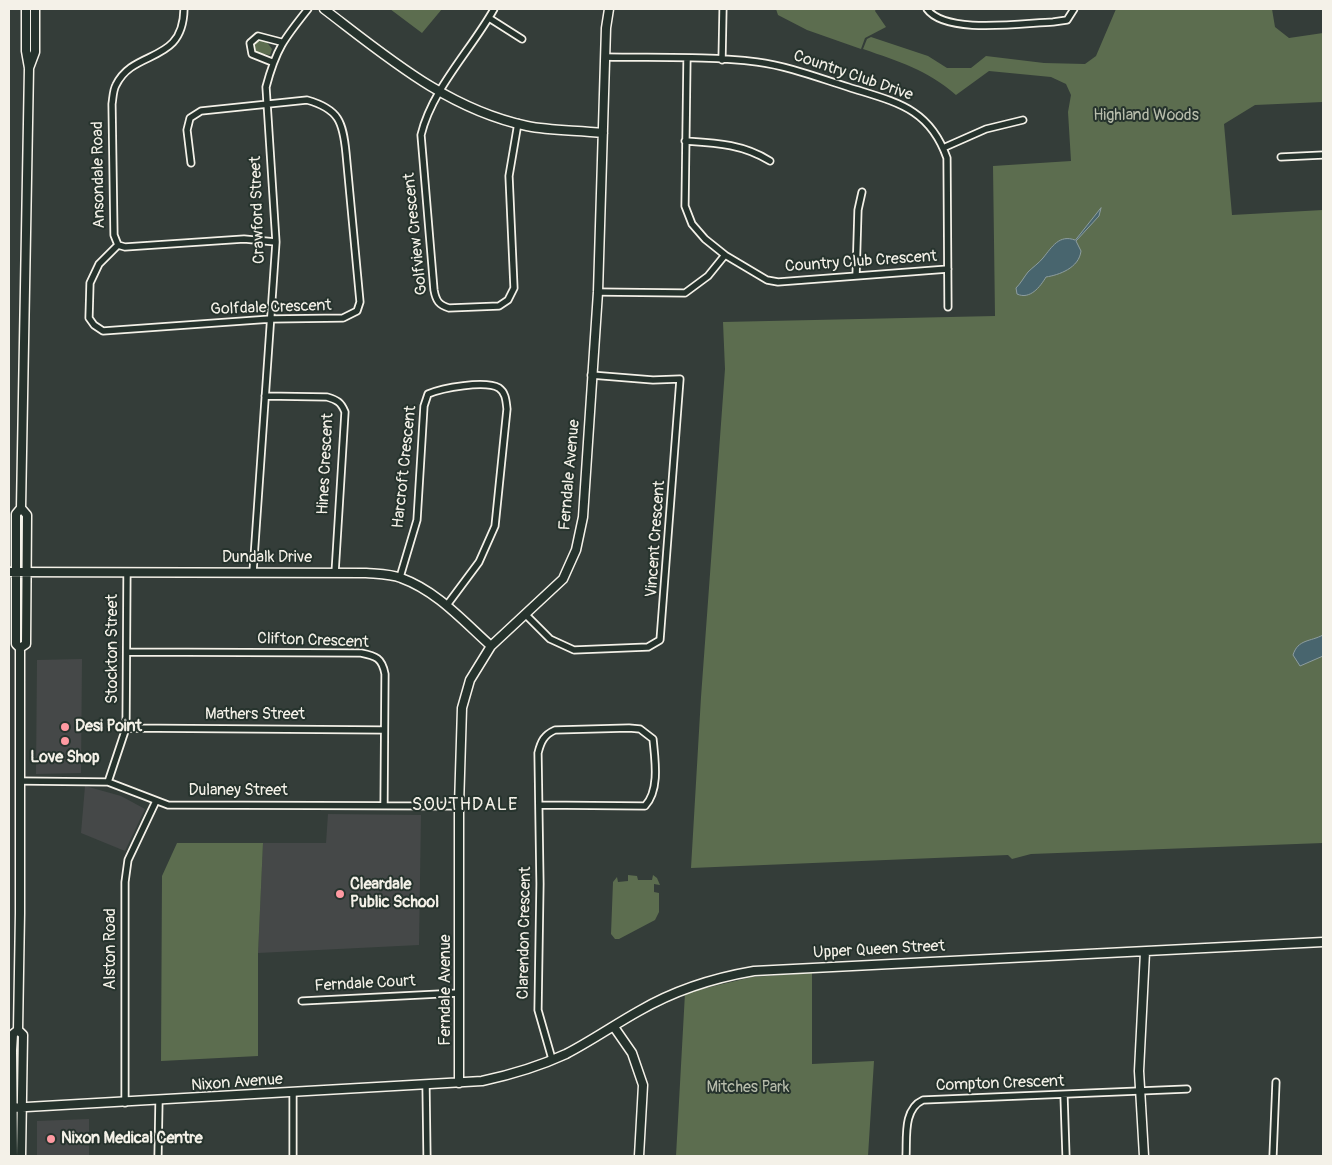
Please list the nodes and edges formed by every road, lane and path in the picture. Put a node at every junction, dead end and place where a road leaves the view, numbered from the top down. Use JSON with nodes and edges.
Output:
{"nodes":[{"id":1,"x":26,"y":9,"type":"edge"},
{"id":2,"x":35,"y":9,"type":"edge"},
{"id":3,"x":184,"y":9,"type":"edge"},
{"id":4,"x":308,"y":9,"type":"edge"},
{"id":5,"x":324,"y":9,"type":"edge"},
{"id":6,"x":494,"y":9,"type":"edge"},
{"id":7,"x":609,"y":9,"type":"edge"},
{"id":8,"x":723,"y":9,"type":"edge"},
{"id":9,"x":927,"y":9,"type":"edge"},
{"id":10,"x":1074,"y":9,"type":"edge"},
{"id":11,"x":489,"y":18,"type":"junction"},
{"id":12,"x":522,"y":39,"type":"dead end"},
{"id":13,"x":281,"y":42,"type":"junction"},
{"id":14,"x":606,"y":57,"type":"junction"},
{"id":15,"x":686,"y":59,"type":"junction"},
{"id":16,"x":722,"y":60,"type":"junction"},
{"id":17,"x":272,"y":62,"type":"junction"},
{"id":18,"x":29,"y":68,"type":"junction"},
{"id":19,"x":440,"y":93,"type":"junction"},
{"id":20,"x":267,"y":105,"type":"junction"},
{"id":21,"x":1023,"y":120,"type":"dead end"},
{"id":22,"x":518,"y":123,"type":"junction"},
{"id":23,"x":603,"y":133,"type":"junction"},
{"id":24,"x":685,"y":141,"type":"junction"},
{"id":25,"x":943,"y":148,"type":"junction"},
{"id":26,"x":1323,"y":155,"type":"edge"},
{"id":27,"x":1281,"y":158,"type":"dead end"},
{"id":28,"x":770,"y":160,"type":"dead end"},
{"id":29,"x":191,"y":163,"type":"dead end"},
{"id":30,"x":862,"y":192,"type":"dead end"},
{"id":31,"x":276,"y":242,"type":"junction"},
{"id":32,"x":118,"y":245,"type":"junction"},
{"id":33,"x":725,"y":255,"type":"junction"},
{"id":34,"x":948,"y":269,"type":"junction"},
{"id":35,"x":856,"y":276,"type":"junction"},
{"id":36,"x":598,"y":292,"type":"junction"},
{"id":37,"x":948,"y":307,"type":"dead end"},
{"id":38,"x":271,"y":318,"type":"junction"},
{"id":39,"x":592,"y":375,"type":"junction"},
{"id":40,"x":265,"y":396,"type":"junction"},
{"id":41,"x":21,"y":508,"type":"junction"},
{"id":42,"x":18,"y":572,"type":"edge"},
{"id":43,"x":127,"y":572,"type":"junction"},
{"id":44,"x":253,"y":572,"type":"junction"},
{"id":45,"x":335,"y":573,"type":"junction"},
{"id":46,"x":400,"y":577,"type":"junction"},
{"id":47,"x":447,"y":605,"type":"junction"},
{"id":48,"x":526,"y":614,"type":"junction"},
{"id":49,"x":491,"y":646,"type":"junction"},
{"id":50,"x":20,"y":648,"type":"junction"},
{"id":51,"x":128,"y":652,"type":"junction"},
{"id":52,"x":126,"y":728,"type":"junction"},
{"id":53,"x":384,"y":730,"type":"junction"},
{"id":54,"x":20,"y":781,"type":"junction"},
{"id":55,"x":108,"y":782,"type":"junction"},
{"id":56,"x":156,"y":801,"type":"junction"},
{"id":57,"x":384,"y":805,"type":"junction"},
{"id":58,"x":540,"y":805,"type":"junction"},
{"id":59,"x":459,"y":806,"type":"junction"},
{"id":60,"x":1323,"y":942,"type":"edge"},
{"id":61,"x":1145,"y":952,"type":"junction"},
{"id":62,"x":459,"y":993,"type":"junction"},
{"id":63,"x":302,"y":1001,"type":"dead end"},
{"id":64,"x":614,"y":1026,"type":"junction"},
{"id":65,"x":552,"y":1059,"type":"junction"},
{"id":66,"x":1276,"y":1082,"type":"dead end"},
{"id":67,"x":459,"y":1083,"type":"junction"},
{"id":68,"x":426,"y":1086,"type":"junction"},
{"id":69,"x":1187,"y":1089,"type":"dead end"},
{"id":70,"x":1141,"y":1092,"type":"junction"},
{"id":71,"x":293,"y":1093,"type":"junction"},
{"id":72,"x":1064,"y":1096,"type":"junction"},
{"id":73,"x":159,"y":1101,"type":"junction"},
{"id":74,"x":125,"y":1103,"type":"junction"},
{"id":75,"x":15,"y":1108,"type":"edge"},
{"id":76,"x":12,"y":1156,"type":"edge"},
{"id":77,"x":21,"y":1156,"type":"edge"},
{"id":78,"x":158,"y":1156,"type":"edge"},
{"id":79,"x":293,"y":1156,"type":"edge"},
{"id":80,"x":427,"y":1156,"type":"edge"},
{"id":81,"x":639,"y":1156,"type":"edge"},
{"id":82,"x":906,"y":1156,"type":"edge"},
{"id":83,"x":1066,"y":1156,"type":"edge"},
{"id":84,"x":1144,"y":1156,"type":"edge"},
{"id":85,"x":1272,"y":1156,"type":"edge"}],
"edges":[{"from":1,"to":18,"type":"street"},
{"from":2,"to":18,"type":"street"},
{"from":3,"to":32,"type":"street","name":"Ansondale Road"},
{"from":4,"to":13,"type":"street","name":"Crawford Street"},
{"from":5,"to":19,"type":"street"},
{"from":6,"to":11,"type":"street"},
{"from":7,"to":14,"type":"street","name":"Ferndale Avenue"},
{"from":8,"to":16,"type":"street"},
{"from":9,"to":10,"type":"street"},
{"from":11,"to":12,"type":"street"},
{"from":11,"to":19,"type":"street"},
{"from":13,"to":17,"type":"street","name":"Crawford Street"},
{"from":13,"to":17,"type":"street"},
{"from":14,"to":15,"type":"street","name":"Country Club Drive"},
{"from":14,"to":23,"type":"street","name":"Ferndale Avenue"},
{"from":15,"to":16,"type":"street","name":"Country Club Drive"},
{"from":15,"to":24,"type":"street","name":"Country Club Crescent"},
{"from":16,"to":25,"type":"street","name":"Country Club Drive"},
{"from":17,"to":20,"type":"street","name":"Crawford Street"},
{"from":18,"to":41,"type":"street"},
{"from":19,"to":22,"type":"street"},
{"from":19,"to":22,"type":"street","name":"Golfview Crescent"},
{"from":20,"to":29,"type":"street","name":"Golfdale Crescent"},
{"from":20,"to":31,"type":"street","name":"Crawford Street"},
{"from":20,"to":38,"type":"street","name":"Golfdale Crescent"},
{"from":21,"to":25,"type":"street"},
{"from":22,"to":23,"type":"street"},
{"from":23,"to":36,"type":"street","name":"Ferndale Avenue"},
{"from":24,"to":28,"type":"street"},
{"from":24,"to":33,"type":"street","name":"Country Club Crescent"},
{"from":25,"to":34,"type":"street","name":"Country Club Drive"},
{"from":26,"to":27,"type":"street"},
{"from":30,"to":35,"type":"street"},
{"from":31,"to":32,"type":"street","name":"Ansondale Road"},
{"from":31,"to":38,"type":"street","name":"Crawford Street"},
{"from":32,"to":38,"type":"street","name":"Golfdale Crescent"},
{"from":33,"to":35,"type":"street","name":"Country Club Crescent"},
{"from":33,"to":36,"type":"street"},
{"from":34,"to":35,"type":"street","name":"Country Club Crescent"},
{"from":34,"to":37,"type":"street","name":"Country Club Drive"},
{"from":36,"to":39,"type":"street","name":"Ferndale Avenue"},
{"from":38,"to":40,"type":"street","name":"Crawford Street"},
{"from":39,"to":48,"type":"street","name":"Ferndale Avenue"},
{"from":39,"to":48,"type":"street","name":"Vincent Crescent"},
{"from":40,"to":44,"type":"street","name":"Crawford Street"},
{"from":40,"to":45,"type":"street","name":"Hines Crescent"},
{"from":41,"to":42,"type":"street"},
{"from":41,"to":42,"type":"street"},
{"from":42,"to":43,"type":"street","name":"Dundalk Drive"},
{"from":42,"to":50,"type":"street"},
{"from":42,"to":50,"type":"street"},
{"from":43,"to":44,"type":"street","name":"Dundalk Drive"},
{"from":43,"to":51,"type":"street","name":"Stockton Street"},
{"from":44,"to":45,"type":"street","name":"Dundalk Drive"},
{"from":45,"to":46,"type":"street","name":"Dundalk Drive"},
{"from":46,"to":47,"type":"street","name":"Dundalk Drive"},
{"from":46,"to":47,"type":"street","name":"Harcroft Crescent"},
{"from":47,"to":49,"type":"street","name":"Dundalk Drive"},
{"from":48,"to":49,"type":"street","name":"Ferndale Avenue"},
{"from":49,"to":59,"type":"street","name":"Ferndale Avenue"},
{"from":50,"to":54,"type":"street"},
{"from":51,"to":52,"type":"street","name":"Stockton Street"},
{"from":51,"to":53,"type":"street","name":"Clifton Crescent"},
{"from":52,"to":53,"type":"street","name":"Mathers Street"},
{"from":52,"to":55,"type":"street","name":"Stockton Street"},
{"from":53,"to":57,"type":"street","name":"Clifton Crescent"},
{"from":54,"to":55,"type":"street","name":"Dulaney Street"},
{"from":54,"to":75,"type":"street"},
{"from":55,"to":56,"type":"street","name":"Dulaney Street"},
{"from":56,"to":57,"type":"street","name":"Dulaney Street"},
{"from":56,"to":74,"type":"street","name":"Alston Road"},
{"from":57,"to":59,"type":"street","name":"Dulaney Street"},
{"from":58,"to":58,"type":"street","name":"Clarendon Crescent"},
{"from":58,"to":65,"type":"street","name":"Clarendon Crescent"},
{"from":59,"to":62,"type":"street","name":"Ferndale Avenue"},
{"from":60,"to":61,"type":"street","name":"Upper Queen Street"},
{"from":61,"to":64,"type":"street","name":"Upper Queen Street"},
{"from":61,"to":70,"type":"street"},
{"from":62,"to":63,"type":"street","name":"Ferndale Court"},
{"from":62,"to":67,"type":"street","name":"Ferndale Avenue"},
{"from":64,"to":65,"type":"street","name":"Upper Queen Street"},
{"from":64,"to":81,"type":"street"},
{"from":65,"to":67,"type":"street","name":"Upper Queen Street"},
{"from":66,"to":85,"type":"street"},
{"from":67,"to":68,"type":"street","name":"Nixon Avenue"},
{"from":68,"to":71,"type":"street","name":"Nixon Avenue"},
{"from":68,"to":80,"type":"street"},
{"from":69,"to":70,"type":"street","name":"Compton Crescent"},
{"from":70,"to":72,"type":"street","name":"Compton Crescent"},
{"from":70,"to":84,"type":"street"},
{"from":71,"to":73,"type":"street","name":"Nixon Avenue"},
{"from":71,"to":79,"type":"street"},
{"from":72,"to":82,"type":"street","name":"Compton Crescent"},
{"from":72,"to":83,"type":"street"},
{"from":73,"to":74,"type":"street","name":"Nixon Avenue"},
{"from":73,"to":78,"type":"street"},
{"from":74,"to":75,"type":"street","name":"Nixon Avenue"},
{"from":75,"to":76,"type":"street"},
{"from":75,"to":77,"type":"street"}]}
